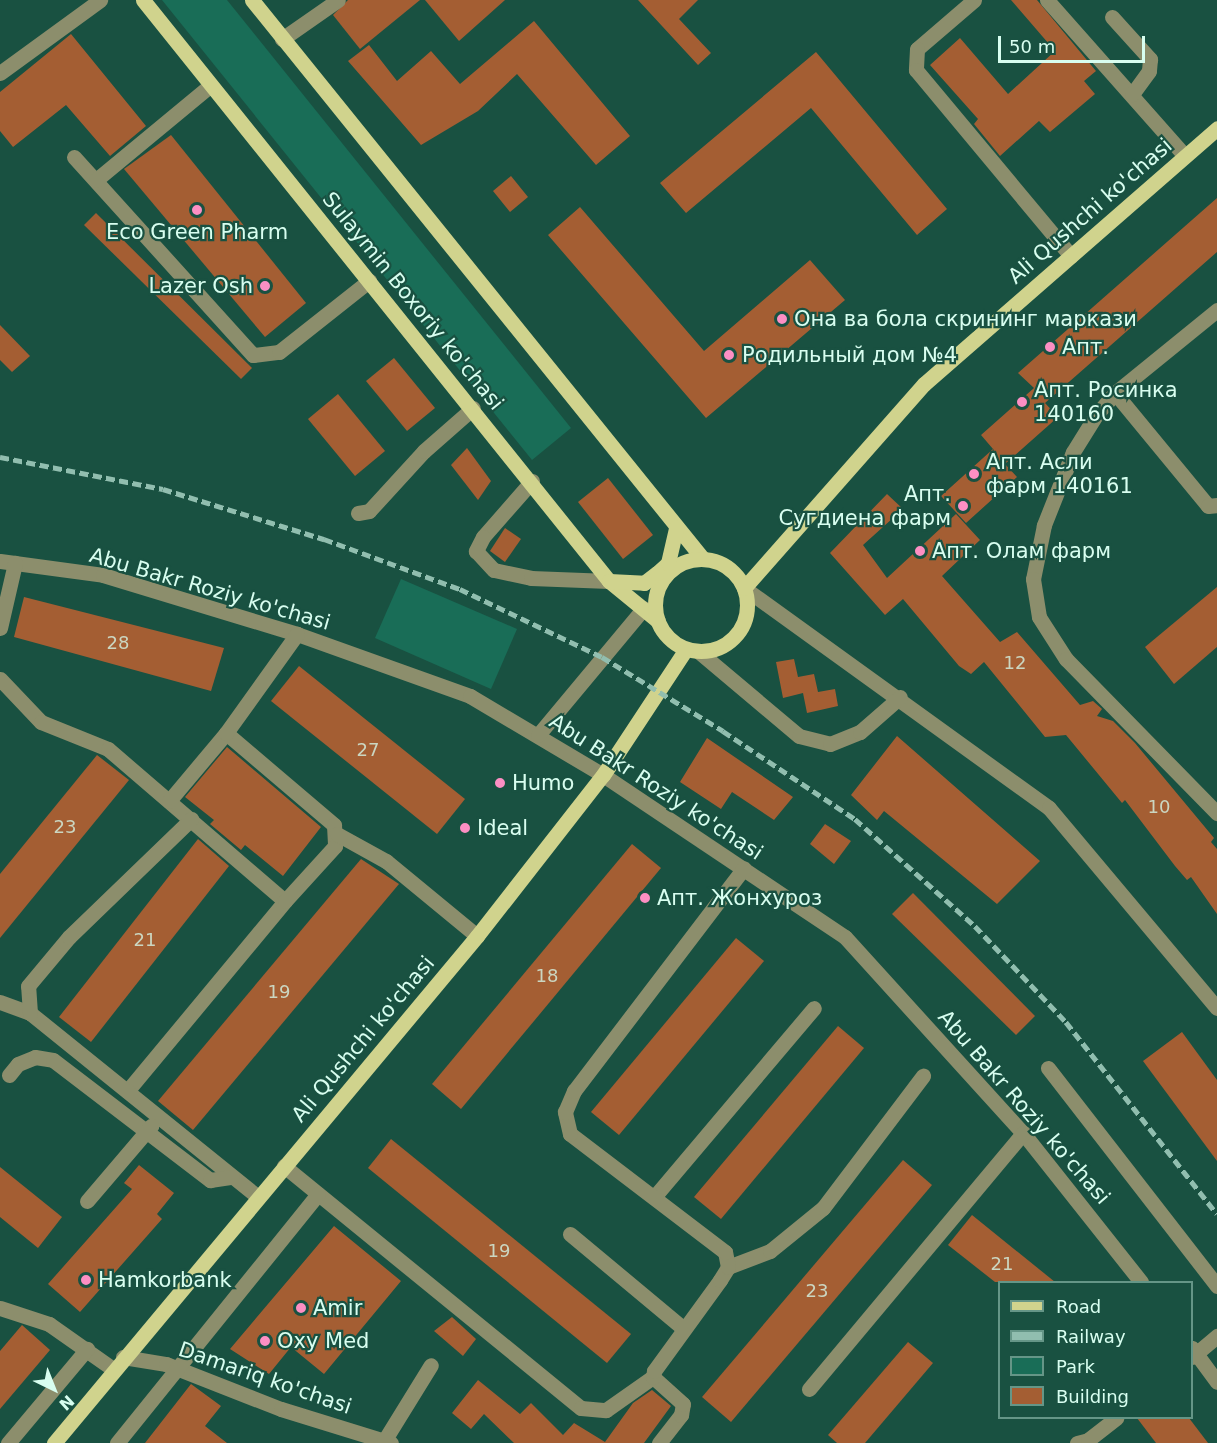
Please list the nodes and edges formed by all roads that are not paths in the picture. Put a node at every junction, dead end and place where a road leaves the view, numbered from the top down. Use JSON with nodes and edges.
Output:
{"nodes":[{"id":1,"x":100,"y":0,"type":"edge"},
{"id":2,"x":143,"y":0,"type":"edge"},
{"id":3,"x":252,"y":0,"type":"edge"},
{"id":4,"x":338,"y":0,"type":"edge"},
{"id":5,"x":974,"y":0,"type":"edge"},
{"id":6,"x":1047,"y":0,"type":"edge"},
{"id":7,"x":1112,"y":17,"type":"dead end"},
{"id":8,"x":282,"y":39,"type":"junction"},
{"id":9,"x":0,"y":73,"type":"edge"},
{"id":10,"x":212,"y":85,"type":"junction"},
{"id":11,"x":1132,"y":94,"type":"junction"},
{"id":12,"x":1217,"y":128,"type":"edge"},
{"id":13,"x":1185,"y":156,"type":"junction"},
{"id":14,"x":74,"y":157,"type":"dead end"},
{"id":15,"x":96,"y":180,"type":"junction"},
{"id":16,"x":1071,"y":256,"type":"junction"},
{"id":17,"x":369,"y":281,"type":"junction"},
{"id":18,"x":1217,"y":309,"type":"edge"},
{"id":19,"x":1115,"y":393,"type":"junction"},
{"id":20,"x":473,"y":408,"type":"junction"},
{"id":21,"x":532,"y":481,"type":"junction"},
{"id":22,"x":1217,"y":505,"type":"edge"},
{"id":23,"x":358,"y":513,"type":"dead end"},
{"id":24,"x":676,"y":527,"type":"junction"},
{"id":25,"x":703,"y":559,"type":"junction"},
{"id":26,"x":8,"y":562,"type":"edge"},
{"id":27,"x":609,"y":581,"type":"junction"},
{"id":28,"x":744,"y":588,"type":"junction"},
{"id":29,"x":644,"y":608,"type":"junction"},
{"id":30,"x":658,"y":621,"type":"junction"},
{"id":31,"x":0,"y":628,"type":"edge"},
{"id":32,"x":297,"y":634,"type":"junction"},
{"id":33,"x":692,"y":650,"type":"junction"},
{"id":34,"x":0,"y":679,"type":"edge"},
{"id":35,"x":900,"y":697,"type":"junction"},
{"id":36,"x":226,"y":734,"type":"junction"},
{"id":37,"x":537,"y":735,"type":"junction"},
{"id":38,"x":603,"y":775,"type":"junction"},
{"id":39,"x":169,"y":801,"type":"junction"},
{"id":40,"x":1217,"y":813,"type":"edge"},
{"id":41,"x":191,"y":819,"type":"junction"},
{"id":42,"x":337,"y":834,"type":"junction"},
{"id":43,"x":744,"y":868,"type":"junction"},
{"id":44,"x":285,"y":901,"type":"junction"},
{"id":45,"x":477,"y":936,"type":"junction"},
{"id":46,"x":0,"y":1002,"type":"edge"},
{"id":47,"x":814,"y":1008,"type":"dead end"},
{"id":48,"x":1217,"y":1008,"type":"edge"},
{"id":49,"x":30,"y":1013,"type":"junction"},
{"id":50,"x":1048,"y":1068,"type":"dead end"},
{"id":51,"x":9,"y":1075,"type":"dead end"},
{"id":52,"x":922,"y":1076,"type":"dead end"},
{"id":53,"x":127,"y":1091,"type":"junction"},
{"id":54,"x":158,"y":1117,"type":"junction"},
{"id":55,"x":146,"y":1132,"type":"junction"},
{"id":56,"x":1023,"y":1133,"type":"junction"},
{"id":57,"x":284,"y":1166,"type":"junction"},
{"id":58,"x":232,"y":1177,"type":"junction"},
{"id":59,"x":318,"y":1194,"type":"junction"},
{"id":60,"x":655,"y":1196,"type":"junction"},
{"id":61,"x":258,"y":1197,"type":"junction"},
{"id":62,"x":87,"y":1201,"type":"dead end"},
{"id":63,"x":570,"y":1234,"type":"dead end"},
{"id":64,"x":728,"y":1267,"type":"junction"},
{"id":65,"x":1140,"y":1281,"type":"edge"},
{"id":66,"x":1217,"y":1286,"type":"edge"},
{"id":67,"x":0,"y":1308,"type":"edge"},
{"id":68,"x":684,"y":1329,"type":"junction"},
{"id":69,"x":1217,"y":1336,"type":"edge"},
{"id":70,"x":87,"y":1349,"type":"junction"},
{"id":71,"x":1193,"y":1353,"type":"edge"},
{"id":72,"x":123,"y":1357,"type":"junction"},
{"id":73,"x":431,"y":1365,"type":"dead end"},
{"id":74,"x":113,"y":1369,"type":"junction"},
{"id":75,"x":176,"y":1369,"type":"junction"},
{"id":76,"x":654,"y":1377,"type":"junction"},
{"id":77,"x":1217,"y":1382,"type":"edge"},
{"id":78,"x":809,"y":1389,"type":"dead end"},
{"id":79,"x":1115,"y":1419,"type":"edge"},
{"id":80,"x":388,"y":1442,"type":"edge"},
{"id":81,"x":8,"y":1443,"type":"edge"},
{"id":82,"x":54,"y":1443,"type":"edge"},
{"id":83,"x":117,"y":1443,"type":"edge"},
{"id":84,"x":659,"y":1443,"type":"edge"},
{"id":85,"x":1077,"y":1443,"type":"edge"}],
"edges":[{"from":1,"to":9,"type":"street"},
{"from":2,"to":10,"type":"main road","name":"Sulaymin Boxoriy ko'chasi"},
{"from":3,"to":8,"type":"main road"},
{"from":4,"to":8,"type":"street"},
{"from":5,"to":16,"type":"street"},
{"from":6,"to":11,"type":"street"},
{"from":7,"to":11,"type":"street"},
{"from":8,"to":24,"type":"main road"},
{"from":10,"to":15,"type":"street"},
{"from":10,"to":17,"type":"main road","name":"Sulaymin Boxoriy ko'chasi"},
{"from":11,"to":13,"type":"street"},
{"from":12,"to":13,"type":"main road","name":"Ali Qushchi ko'chasi"},
{"from":13,"to":16,"type":"main road","name":"Ali Qushchi ko'chasi"},
{"from":14,"to":15,"type":"street"},
{"from":15,"to":17,"type":"street"},
{"from":16,"to":28,"type":"main road","name":"Ali Qushchi ko'chasi"},
{"from":17,"to":20,"type":"main road","name":"Sulaymin Boxoriy ko'chasi"},
{"from":18,"to":19,"type":"street"},
{"from":19,"to":22,"type":"street"},
{"from":19,"to":40,"type":"street"},
{"from":20,"to":21,"type":"main road","name":"Sulaymin Boxoriy ko'chasi"},
{"from":20,"to":23,"type":"street"},
{"from":21,"to":27,"type":"main road","name":"Sulaymin Boxoriy ko'chasi"},
{"from":21,"to":27,"type":"street"},
{"from":24,"to":25,"type":"main road"},
{"from":24,"to":27,"type":"main road"},
{"from":25,"to":28,"type":"main road"},
{"from":25,"to":30,"type":"main road"},
{"from":26,"to":31,"type":"street"},
{"from":26,"to":32,"type":"street","name":"Abu Bakr Roziy ko'chasi"},
{"from":27,"to":29,"type":"main road","name":"Sulaymin Boxoriy ko'chasi"},
{"from":28,"to":33,"type":"main road"},
{"from":28,"to":35,"type":"street"},
{"from":29,"to":30,"type":"main road","name":"Sulaymin Boxoriy ko'chasi"},
{"from":29,"to":37,"type":"street"},
{"from":30,"to":33,"type":"main road"},
{"from":32,"to":36,"type":"street"},
{"from":32,"to":37,"type":"street","name":"Abu Bakr Roziy ko'chasi"},
{"from":33,"to":35,"type":"street"},
{"from":33,"to":38,"type":"main road","name":"Ali Qushchi ko'chasi"},
{"from":34,"to":39,"type":"street"},
{"from":35,"to":48,"type":"street"},
{"from":36,"to":39,"type":"street"},
{"from":36,"to":42,"type":"street"},
{"from":37,"to":38,"type":"street","name":"Abu Bakr Roziy ko'chasi"},
{"from":38,"to":43,"type":"street","name":"Abu Bakr Roziy ko'chasi"},
{"from":38,"to":45,"type":"main road","name":"Ali Qushchi ko'chasi"},
{"from":39,"to":41,"type":"street"},
{"from":41,"to":44,"type":"street"},
{"from":41,"to":49,"type":"street"},
{"from":42,"to":44,"type":"street"},
{"from":42,"to":45,"type":"street"},
{"from":43,"to":56,"type":"street","name":"Abu Bakr Roziy ko'chasi"},
{"from":43,"to":60,"type":"street"},
{"from":44,"to":53,"type":"street"},
{"from":45,"to":57,"type":"main road","name":"Ali Qushchi ko'chasi"},
{"from":46,"to":49,"type":"street"},
{"from":47,"to":60,"type":"street"},
{"from":49,"to":53,"type":"street"},
{"from":50,"to":66,"type":"street"},
{"from":51,"to":55,"type":"street"},
{"from":52,"to":64,"type":"street"},
{"from":53,"to":54,"type":"street"},
{"from":54,"to":55,"type":"street"},
{"from":54,"to":58,"type":"street"},
{"from":55,"to":58,"type":"street"},
{"from":55,"to":62,"type":"street"},
{"from":56,"to":65,"type":"street","name":"Abu Bakr Roziy ko'chasi"},
{"from":56,"to":78,"type":"street"},
{"from":57,"to":59,"type":"street"},
{"from":57,"to":61,"type":"main road","name":"Ali Qushchi ko'chasi"},
{"from":58,"to":61,"type":"street"},
{"from":59,"to":75,"type":"street"},
{"from":59,"to":76,"type":"street"},
{"from":60,"to":64,"type":"street"},
{"from":61,"to":72,"type":"main road","name":"Ali Qushchi ko'chasi"},
{"from":63,"to":68,"type":"street"},
{"from":64,"to":68,"type":"street"},
{"from":67,"to":70,"type":"street"},
{"from":68,"to":76,"type":"street"},
{"from":69,"to":71,"type":"street"},
{"from":70,"to":74,"type":"street"},
{"from":70,"to":81,"type":"street"},
{"from":71,"to":77,"type":"street"},
{"from":72,"to":74,"type":"main road","name":"Ali Qushchi ko'chasi"},
{"from":72,"to":75,"type":"street","name":"Damariq ko'chasi"},
{"from":73,"to":80,"type":"street"},
{"from":74,"to":82,"type":"main road","name":"Ali Qushchi ko'chasi"},
{"from":75,"to":80,"type":"street","name":"Damariq ko'chasi"},
{"from":75,"to":83,"type":"street"},
{"from":76,"to":84,"type":"street"},
{"from":79,"to":85,"type":"street"}]}
